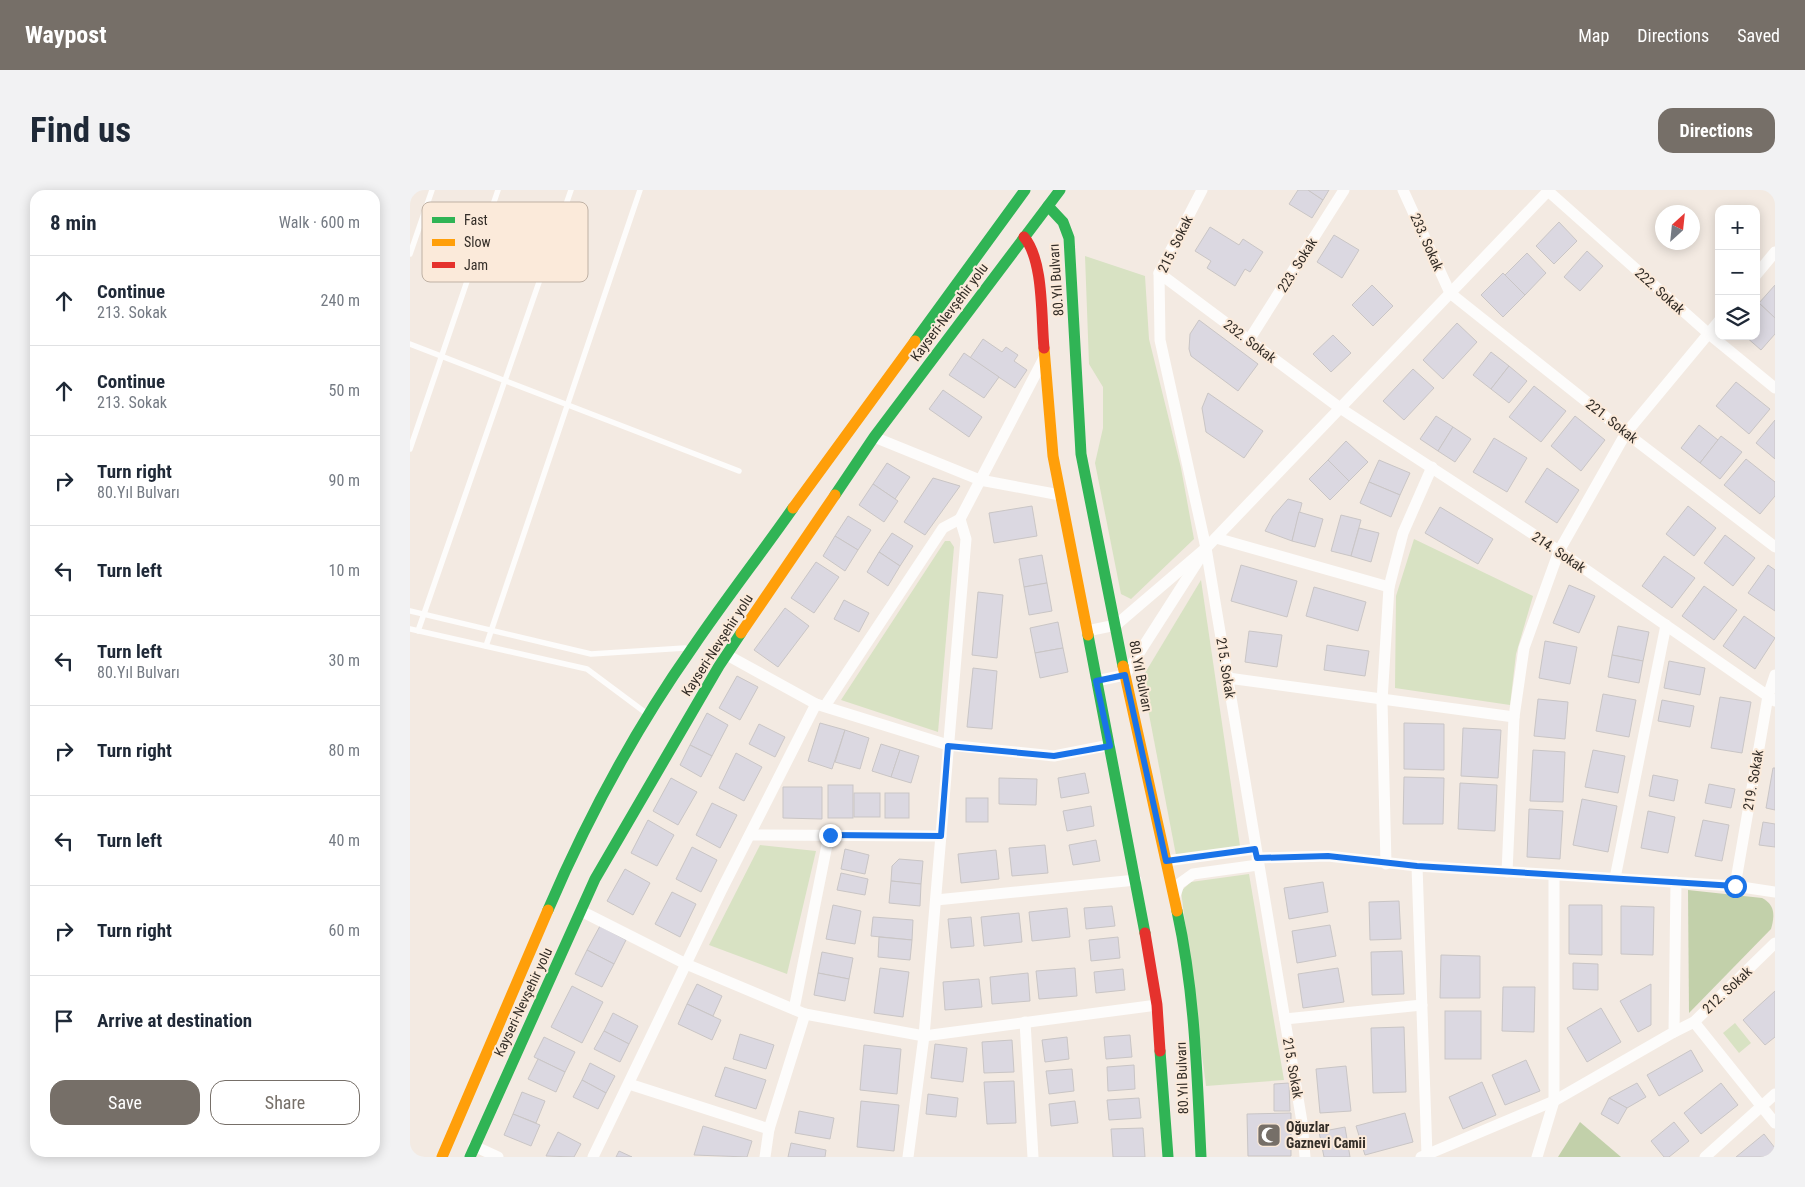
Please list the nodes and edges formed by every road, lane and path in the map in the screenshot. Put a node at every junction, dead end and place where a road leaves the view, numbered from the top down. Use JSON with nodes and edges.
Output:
{"nodes":[{"id":1,"x":432,"y":190,"type":"edge"},
{"id":2,"x":498,"y":190,"type":"edge"},
{"id":3,"x":572,"y":190,"type":"edge"},
{"id":4,"x":640,"y":190,"type":"edge"},
{"id":5,"x":1060,"y":190,"type":"edge"},
{"id":6,"x":1202,"y":190,"type":"edge"},
{"id":7,"x":1344,"y":190,"type":"edge"},
{"id":8,"x":1403,"y":190,"type":"edge"},
{"id":9,"x":1548,"y":190,"type":"edge"},
{"id":10,"x":1035,"y":196,"type":"edge"},
{"id":11,"x":428,"y":202,"type":"edge"},
{"id":12,"x":494,"y":202,"type":"edge"},
{"id":13,"x":568,"y":202,"type":"edge"},
{"id":14,"x":422,"y":219,"type":"edge"},
{"id":15,"x":1013,"y":229,"type":"junction"},
{"id":16,"x":1775,"y":252,"type":"edge"},
{"id":17,"x":410,"y":254,"type":"edge"},
{"id":18,"x":1760,"y":270,"type":"edge"},
{"id":19,"x":1159,"y":273,"type":"junction"},
{"id":20,"x":467,"y":282,"type":"edge"},
{"id":21,"x":540,"y":282,"type":"edge"},
{"id":22,"x":1450,"y":293,"type":"junction"},
{"id":23,"x":1715,"y":327,"type":"edge"},
{"id":24,"x":1709,"y":334,"type":"junction"},
{"id":25,"x":1249,"y":340,"type":"junction"},
{"id":26,"x":410,"y":344,"type":"edge"},
{"id":27,"x":442,"y":356,"type":"junction"},
{"id":28,"x":1044,"y":358,"type":"junction"},
{"id":29,"x":505,"y":381,"type":"junction"},
{"id":30,"x":1775,"y":388,"type":"edge"},
{"id":31,"x":567,"y":404,"type":"junction"},
{"id":32,"x":1340,"y":408,"type":"junction"},
{"id":33,"x":1626,"y":433,"type":"junction"},
{"id":34,"x":874,"y":437,"type":"junction"},
{"id":35,"x":410,"y":449,"type":"edge"},
{"id":36,"x":1432,"y":467,"type":"junction"},
{"id":37,"x":739,"y":471,"type":"dead end"},
{"id":38,"x":980,"y":480,"type":"junction"},
{"id":39,"x":1060,"y":495,"type":"junction"},
{"id":40,"x":960,"y":519,"type":"junction"},
{"id":41,"x":1216,"y":538,"type":"junction"},
{"id":42,"x":1775,"y":547,"type":"edge"},
{"id":43,"x":1206,"y":548,"type":"junction"},
{"id":44,"x":1559,"y":551,"type":"junction"},
{"id":45,"x":1389,"y":587,"type":"junction"},
{"id":46,"x":410,"y":611,"type":"edge"},
{"id":47,"x":424,"y":614,"type":"junction"},
{"id":48,"x":1116,"y":625,"type":"junction"},
{"id":49,"x":1666,"y":625,"type":"junction"},
{"id":50,"x":410,"y":629,"type":"edge"},
{"id":51,"x":490,"y":630,"type":"junction"},
{"id":52,"x":418,"y":631,"type":"junction"},
{"id":53,"x":1087,"y":631,"type":"junction"},
{"id":54,"x":486,"y":646,"type":"junction"},
{"id":55,"x":692,"y":648,"type":"junction"},
{"id":56,"x":727,"y":655,"type":"junction"},
{"id":57,"x":1125,"y":675,"type":"junction"},
{"id":58,"x":1775,"y":675,"type":"edge"},
{"id":59,"x":1228,"y":678,"type":"junction"},
{"id":60,"x":1096,"y":681,"type":"junction"},
{"id":61,"x":1771,"y":698,"type":"edge"},
{"id":62,"x":1382,"y":700,"type":"junction"},
{"id":63,"x":821,"y":705,"type":"junction"},
{"id":64,"x":649,"y":716,"type":"junction"},
{"id":65,"x":1514,"y":717,"type":"junction"},
{"id":66,"x":948,"y":746,"type":"junction"},
{"id":67,"x":1110,"y":746,"type":"junction"},
{"id":68,"x":750,"y":835,"type":"junction"},
{"id":69,"x":830,"y":835,"type":"junction"},
{"id":70,"x":941,"y":836,"type":"junction"},
{"id":71,"x":1257,"y":857,"type":"junction"},
{"id":72,"x":1166,"y":861,"type":"junction"},
{"id":73,"x":1386,"y":864,"type":"junction"},
{"id":74,"x":1417,"y":866,"type":"junction"},
{"id":75,"x":1507,"y":872,"type":"junction"},
{"id":76,"x":1554,"y":874,"type":"junction"},
{"id":77,"x":1616,"y":878,"type":"junction"},
{"id":78,"x":1136,"y":880,"type":"junction"},
{"id":79,"x":1676,"y":882,"type":"junction"},
{"id":80,"x":1735,"y":886,"type":"junction"},
{"id":81,"x":1775,"y":892,"type":"edge"},
{"id":82,"x":1174,"y":898,"type":"junction"},
{"id":83,"x":936,"y":900,"type":"junction"},
{"id":84,"x":581,"y":911,"type":"junction"},
{"id":85,"x":1775,"y":943,"type":"edge"},
{"id":86,"x":686,"y":964,"type":"junction"},
{"id":87,"x":1157,"y":1004,"type":"junction"},
{"id":88,"x":1422,"y":1005,"type":"junction"},
{"id":89,"x":800,"y":1012,"type":"junction"},
{"id":90,"x":1285,"y":1019,"type":"junction"},
{"id":91,"x":1025,"y":1022,"type":"junction"},
{"id":92,"x":1694,"y":1022,"type":"junction"},
{"id":93,"x":1674,"y":1032,"type":"junction"},
{"id":94,"x":924,"y":1036,"type":"junction"},
{"id":95,"x":629,"y":1084,"type":"junction"},
{"id":96,"x":1775,"y":1094,"type":"edge"},
{"id":97,"x":1554,"y":1101,"type":"junction"},
{"id":98,"x":1762,"y":1107,"type":"junction"},
{"id":99,"x":1775,"y":1123,"type":"edge"},
{"id":100,"x":769,"y":1130,"type":"junction"},
{"id":101,"x":472,"y":1152,"type":"edge"},
{"id":102,"x":1424,"y":1156,"type":"edge"},
{"id":103,"x":442,"y":1157,"type":"edge"},
{"id":104,"x":498,"y":1157,"type":"edge"},
{"id":105,"x":593,"y":1157,"type":"edge"},
{"id":106,"x":765,"y":1157,"type":"edge"},
{"id":107,"x":908,"y":1157,"type":"edge"},
{"id":108,"x":1033,"y":1157,"type":"edge"},
{"id":109,"x":1168,"y":1157,"type":"edge"},
{"id":110,"x":1200,"y":1157,"type":"edge"},
{"id":111,"x":1305,"y":1157,"type":"edge"},
{"id":112,"x":1537,"y":1157,"type":"edge"},
{"id":113,"x":1705,"y":1157,"type":"edge"}],
"edges":[{"from":1,"to":11,"type":"lane"},
{"from":2,"to":12,"type":"lane"},
{"from":3,"to":13,"type":"lane"},
{"from":4,"to":31,"type":"lane"},
{"from":5,"to":10,"type":"main road","name":"Kayseri-Nevşehir yolu"},
{"from":6,"to":19,"type":"street","name":"215. Sokak"},
{"from":7,"to":25,"type":"street","name":"223. Sokak"},
{"from":8,"to":22,"type":"street","name":"233. Sokak"},
{"from":9,"to":22,"type":"street"},
{"from":9,"to":24,"type":"street","name":"222. Sokak"},
{"from":10,"to":15,"type":"main road","name":"Kayseri-Nevşehir yolu"},
{"from":10,"to":15,"type":"main road","name":"Kayseri-Nevşehir yolu"},
{"from":10,"to":48,"type":"main road","name":"80.Yıl Bulvarı"},
{"from":14,"to":17,"type":"lane"},
{"from":15,"to":28,"type":"main road","name":"80.Yıl Bulvarı"},
{"from":15,"to":34,"type":"main road","name":"Kayseri-Nevşehir yolu"},
{"from":15,"to":55,"type":"main road","name":"Kayseri-Nevşehir yolu"},
{"from":16,"to":18,"type":"street"},
{"from":19,"to":25,"type":"street","name":"232. Sokak"},
{"from":19,"to":43,"type":"street","name":"215. Sokak"},
{"from":20,"to":27,"type":"lane"},
{"from":21,"to":29,"type":"lane"},
{"from":22,"to":32,"type":"street"},
{"from":22,"to":33,"type":"street","name":"221. Sokak"},
{"from":23,"to":24,"type":"street"},
{"from":24,"to":30,"type":"street","name":"222. Sokak"},
{"from":24,"to":33,"type":"street"},
{"from":25,"to":32,"type":"street","name":"232. Sokak"},
{"from":26,"to":27,"type":"lane"},
{"from":27,"to":29,"type":"lane"},
{"from":27,"to":35,"type":"lane"},
{"from":28,"to":38,"type":"street"},
{"from":28,"to":39,"type":"main road","name":"80.Yıl Bulvarı"},
{"from":29,"to":31,"type":"lane"},
{"from":29,"to":47,"type":"lane"},
{"from":31,"to":37,"type":"lane"},
{"from":31,"to":51,"type":"lane"},
{"from":32,"to":36,"type":"street","name":"214. Sokak"},
{"from":32,"to":41,"type":"street"},
{"from":33,"to":42,"type":"street","name":"221. Sokak"},
{"from":33,"to":44,"type":"street"},
{"from":34,"to":38,"type":"street"},
{"from":34,"to":56,"type":"main road","name":"Kayseri-Nevşehir yolu"},
{"from":36,"to":44,"type":"street","name":"214. Sokak"},
{"from":36,"to":45,"type":"street"},
{"from":38,"to":39,"type":"street"},
{"from":38,"to":40,"type":"street"},
{"from":39,"to":53,"type":"main road","name":"80.Yıl Bulvarı"},
{"from":40,"to":63,"type":"street"},
{"from":40,"to":66,"type":"street"},
{"from":41,"to":43,"type":"street"},
{"from":41,"to":45,"type":"street"},
{"from":43,"to":48,"type":"street"},
{"from":43,"to":57,"type":"street"},
{"from":43,"to":59,"type":"street","name":"215. Sokak"},
{"from":44,"to":49,"type":"street","name":"214. Sokak"},
{"from":44,"to":65,"type":"street"},
{"from":45,"to":62,"type":"street"},
{"from":46,"to":47,"type":"lane"},
{"from":47,"to":51,"type":"lane"},
{"from":47,"to":52,"type":"lane"},
{"from":48,"to":53,"type":"street"},
{"from":48,"to":57,"type":"main road","name":"80.Yıl Bulvarı"},
{"from":49,"to":61,"type":"street","name":"214. Sokak"},
{"from":49,"to":77,"type":"street"},
{"from":50,"to":52,"type":"lane"},
{"from":51,"to":54,"type":"lane"},
{"from":51,"to":55,"type":"lane"},
{"from":52,"to":54,"type":"lane"},
{"from":53,"to":60,"type":"main road","name":"80.Yıl Bulvarı"},
{"from":54,"to":64,"type":"lane"},
{"from":55,"to":64,"type":"main road","name":"Kayseri-Nevşehir yolu"},
{"from":56,"to":63,"type":"street"},
{"from":56,"to":84,"type":"main road","name":"Kayseri-Nevşehir yolu"},
{"from":57,"to":60,"type":"street"},
{"from":57,"to":72,"type":"main road","name":"80.Yıl Bulvarı"},
{"from":58,"to":61,"type":"street","name":"219. Sokak"},
{"from":59,"to":62,"type":"street"},
{"from":59,"to":71,"type":"street","name":"215. Sokak"},
{"from":60,"to":67,"type":"main road","name":"80.Yıl Bulvarı"},
{"from":61,"to":80,"type":"street","name":"219. Sokak"},
{"from":62,"to":65,"type":"street"},
{"from":62,"to":73,"type":"street"},
{"from":63,"to":66,"type":"street"},
{"from":63,"to":68,"type":"street"},
{"from":64,"to":103,"type":"main road","name":"Kayseri-Nevşehir yolu"},
{"from":65,"to":75,"type":"street"},
{"from":66,"to":67,"type":"street"},
{"from":66,"to":70,"type":"street"},
{"from":67,"to":78,"type":"main road","name":"80.Yıl Bulvarı"},
{"from":68,"to":69,"type":"street"},
{"from":68,"to":86,"type":"street"},
{"from":69,"to":70,"type":"street"},
{"from":69,"to":89,"type":"street"},
{"from":70,"to":83,"type":"street"},
{"from":71,"to":72,"type":"street"},
{"from":71,"to":73,"type":"street"},
{"from":71,"to":82,"type":"street"},
{"from":71,"to":90,"type":"street","name":"215. Sokak"},
{"from":72,"to":82,"type":"main road","name":"80.Yıl Bulvarı"},
{"from":73,"to":74,"type":"street"},
{"from":74,"to":75,"type":"street"},
{"from":74,"to":88,"type":"street"},
{"from":75,"to":76,"type":"street"},
{"from":76,"to":77,"type":"street"},
{"from":76,"to":97,"type":"street"},
{"from":77,"to":79,"type":"street"},
{"from":78,"to":83,"type":"street"},
{"from":78,"to":87,"type":"main road","name":"80.Yıl Bulvarı"},
{"from":79,"to":80,"type":"street"},
{"from":79,"to":93,"type":"street"},
{"from":80,"to":81,"type":"street"},
{"from":82,"to":110,"type":"main road","name":"80.Yıl Bulvarı"},
{"from":83,"to":94,"type":"street"},
{"from":84,"to":86,"type":"street"},
{"from":84,"to":101,"type":"main road","name":"Kayseri-Nevşehir yolu"},
{"from":85,"to":92,"type":"street","name":"212. Sokak"},
{"from":86,"to":89,"type":"street"},
{"from":86,"to":95,"type":"street"},
{"from":87,"to":91,"type":"street"},
{"from":87,"to":109,"type":"main road","name":"80.Yıl Bulvarı"},
{"from":88,"to":90,"type":"street"},
{"from":88,"to":102,"type":"street"},
{"from":89,"to":94,"type":"street"},
{"from":89,"to":100,"type":"street"},
{"from":90,"to":111,"type":"street","name":"215. Sokak"},
{"from":91,"to":94,"type":"street"},
{"from":91,"to":108,"type":"street"},
{"from":92,"to":93,"type":"street","name":"212. Sokak"},
{"from":92,"to":98,"type":"street"},
{"from":93,"to":97,"type":"street","name":"212. Sokak"},
{"from":94,"to":107,"type":"street"},
{"from":95,"to":100,"type":"street"},
{"from":95,"to":105,"type":"street"},
{"from":96,"to":98,"type":"street"},
{"from":97,"to":102,"type":"street","name":"212. Sokak"},
{"from":97,"to":112,"type":"street"},
{"from":98,"to":99,"type":"street"},
{"from":98,"to":113,"type":"street"},
{"from":100,"to":106,"type":"street"},
{"from":101,"to":104,"type":"street"}]}
